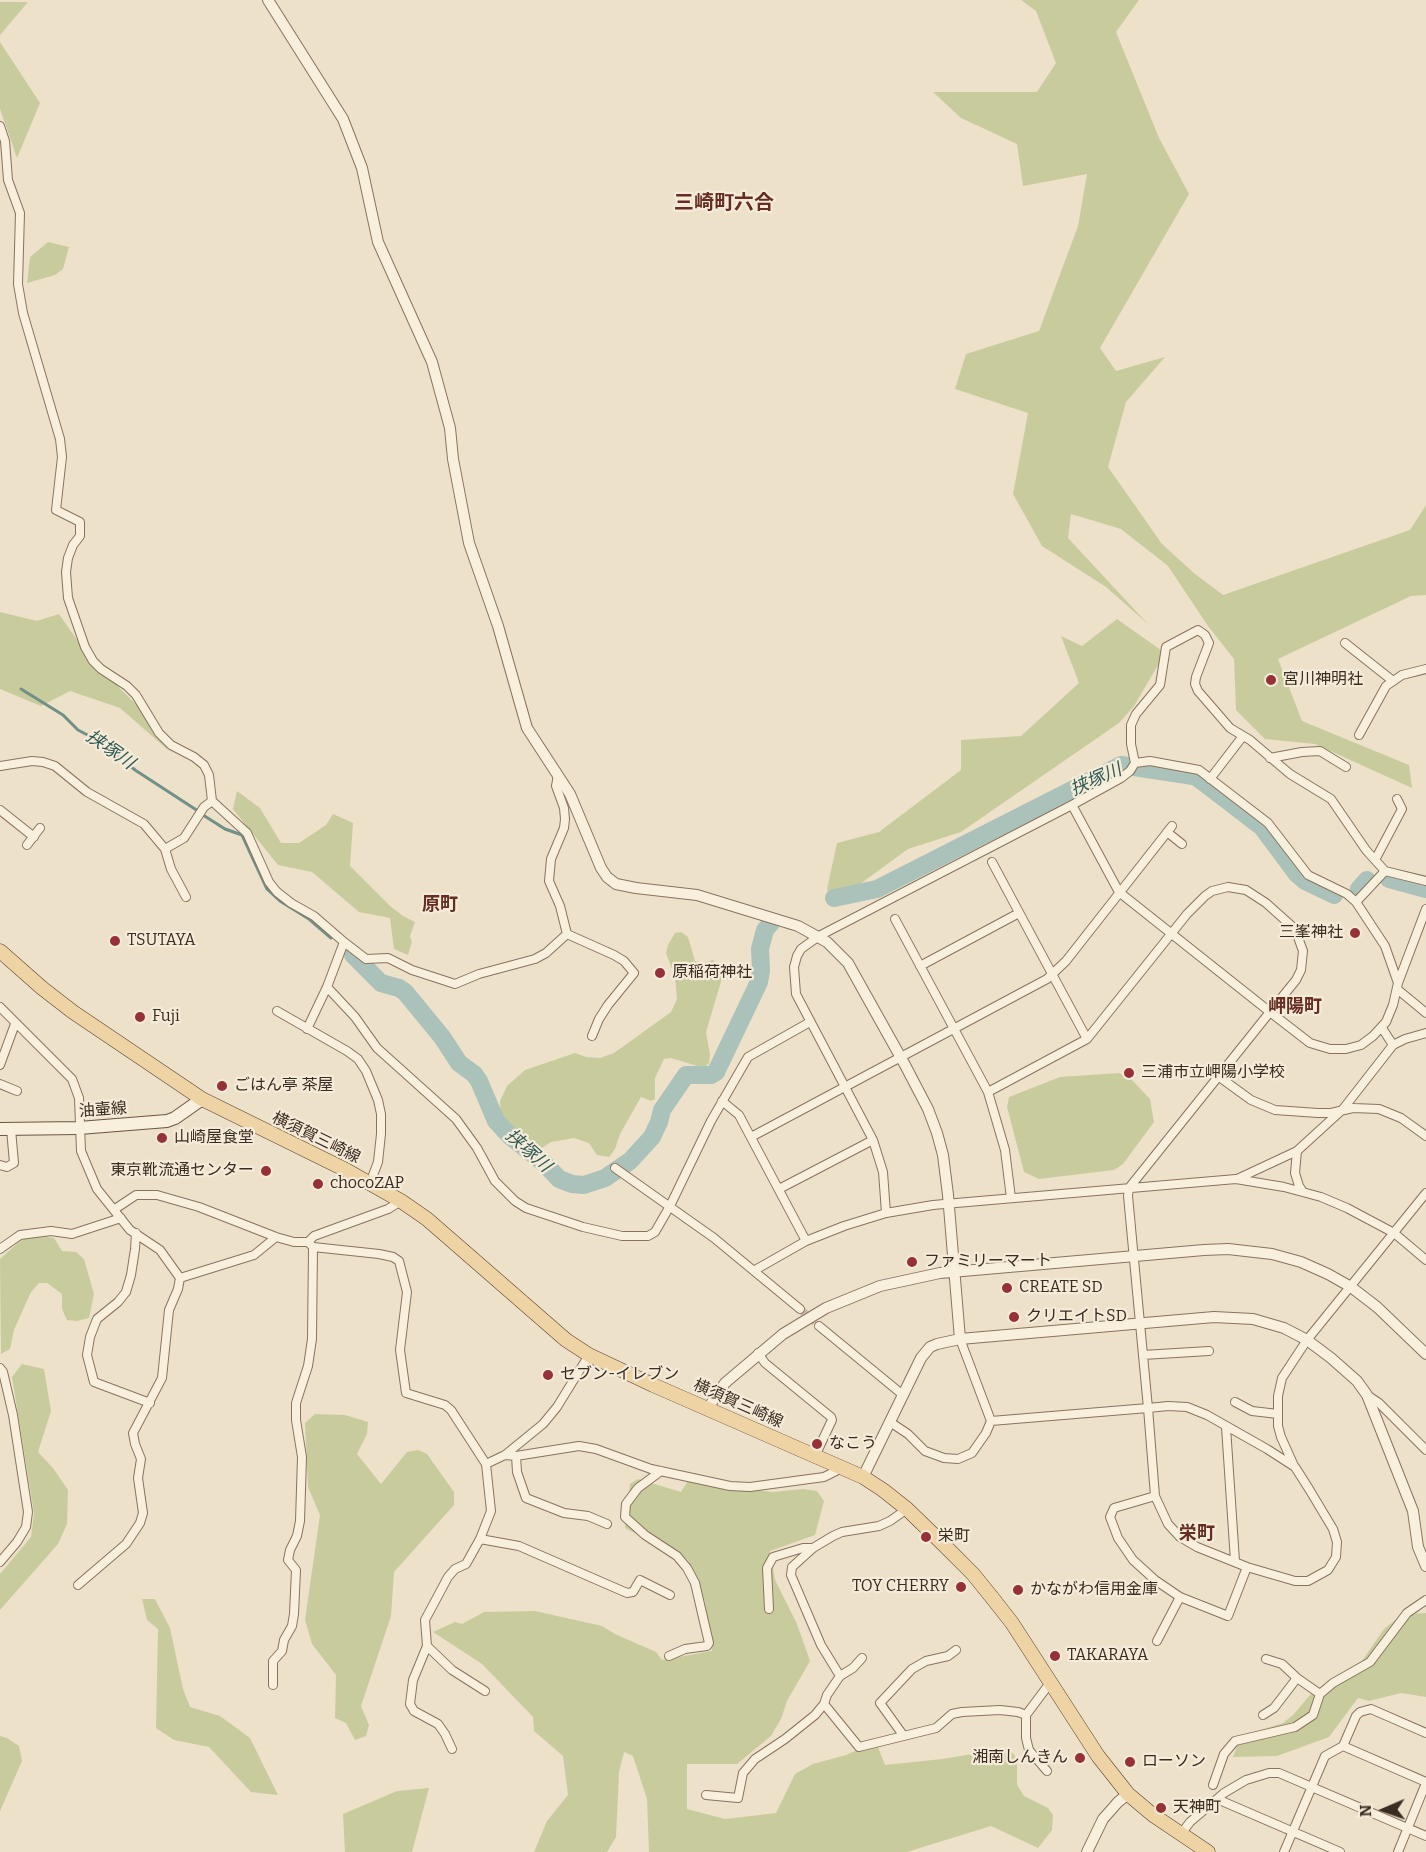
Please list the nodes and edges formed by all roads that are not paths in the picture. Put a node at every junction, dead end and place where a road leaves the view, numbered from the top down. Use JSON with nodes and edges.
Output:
{"nodes":[{"id":1,"x":268,"y":0,"type":"edge"},
{"id":2,"x":0,"y":126,"type":"edge"},
{"id":3,"x":1345,"y":643,"type":"dead end"},
{"id":4,"x":1426,"y":669,"type":"edge"},
{"id":5,"x":1393,"y":681,"type":"junction"},
{"id":6,"x":1359,"y":735,"type":"dead end"},
{"id":7,"x":1243,"y":736,"type":"junction"},
{"id":8,"x":1270,"y":758,"type":"junction"},
{"id":9,"x":0,"y":766,"type":"edge"},
{"id":10,"x":1133,"y":766,"type":"junction"},
{"id":11,"x":1346,"y":767,"type":"dead end"},
{"id":12,"x":558,"y":775,"type":"junction"},
{"id":13,"x":1210,"y":778,"type":"junction"},
{"id":14,"x":1397,"y":799,"type":"dead end"},
{"id":15,"x":212,"y":801,"type":"junction"},
{"id":16,"x":1072,"y":805,"type":"junction"},
{"id":17,"x":0,"y":810,"type":"edge"},
{"id":18,"x":40,"y":828,"type":"dead end"},
{"id":19,"x":33,"y":837,"type":"junction"},
{"id":20,"x":1182,"y":844,"type":"dead end"},
{"id":21,"x":27,"y":845,"type":"dead end"},
{"id":22,"x":165,"y":849,"type":"junction"},
{"id":23,"x":1375,"y":860,"type":"junction"},
{"id":24,"x":992,"y":862,"type":"dead end"},
{"id":25,"x":1385,"y":871,"type":"junction"},
{"id":26,"x":1426,"y":881,"type":"edge"},
{"id":27,"x":1119,"y":892,"type":"junction"},
{"id":28,"x":186,"y":897,"type":"dead end"},
{"id":29,"x":1356,"y":902,"type":"junction"},
{"id":30,"x":1426,"y":909,"type":"edge"},
{"id":31,"x":1019,"y":913,"type":"junction"},
{"id":32,"x":895,"y":919,"type":"dead end"},
{"id":33,"x":1423,"y":932,"type":"edge"},
{"id":34,"x":567,"y":934,"type":"junction"},
{"id":35,"x":1172,"y":934,"type":"junction"},
{"id":36,"x":819,"y":936,"type":"junction"},
{"id":37,"x":344,"y":942,"type":"junction"},
{"id":38,"x":0,"y":951,"type":"edge"},
{"id":39,"x":920,"y":966,"type":"junction"},
{"id":40,"x":1052,"y":975,"type":"junction"},
{"id":41,"x":1398,"y":986,"type":"junction"},
{"id":42,"x":327,"y":987,"type":"junction"},
{"id":43,"x":0,"y":1007,"type":"edge"},
{"id":44,"x":277,"y":1011,"type":"dead end"},
{"id":45,"x":1270,"y":1012,"type":"junction"},
{"id":46,"x":1426,"y":1013,"type":"edge"},
{"id":47,"x":810,"y":1022,"type":"junction"},
{"id":48,"x":15,"y":1024,"type":"junction"},
{"id":49,"x":1382,"y":1028,"type":"junction"},
{"id":50,"x":307,"y":1029,"type":"junction"},
{"id":51,"x":954,"y":1029,"type":"junction"},
{"id":52,"x":1426,"y":1033,"type":"edge"},
{"id":53,"x":592,"y":1036,"type":"dead end"},
{"id":54,"x":1087,"y":1039,"type":"junction"},
{"id":55,"x":1393,"y":1045,"type":"junction"},
{"id":56,"x":901,"y":1057,"type":"junction"},
{"id":57,"x":0,"y":1065,"type":"edge"},
{"id":58,"x":1218,"y":1076,"type":"junction"},
{"id":59,"x":0,"y":1084,"type":"edge"},
{"id":60,"x":846,"y":1086,"type":"junction"},
{"id":61,"x":17,"y":1091,"type":"dead end"},
{"id":62,"x":988,"y":1092,"type":"junction"},
{"id":63,"x":202,"y":1099,"type":"junction"},
{"id":64,"x":722,"y":1101,"type":"junction"},
{"id":65,"x":1343,"y":1109,"type":"junction"},
{"id":66,"x":79,"y":1128,"type":"junction"},
{"id":67,"x":6,"y":1129,"type":"edge"},
{"id":68,"x":1426,"y":1136,"type":"edge"},
{"id":69,"x":751,"y":1137,"type":"junction"},
{"id":70,"x":873,"y":1140,"type":"junction"},
{"id":71,"x":1297,"y":1151,"type":"junction"},
{"id":72,"x":0,"y":1165,"type":"edge"},
{"id":73,"x":618,"y":1170,"type":"dead end"},
{"id":74,"x":1236,"y":1179,"type":"junction"},
{"id":75,"x":370,"y":1183,"type":"junction"},
{"id":76,"x":1129,"y":1188,"type":"junction"},
{"id":77,"x":779,"y":1189,"type":"junction"},
{"id":78,"x":1303,"y":1192,"type":"junction"},
{"id":79,"x":1426,"y":1193,"type":"edge"},
{"id":80,"x":1011,"y":1198,"type":"junction"},
{"id":81,"x":401,"y":1201,"type":"junction"},
{"id":82,"x":949,"y":1204,"type":"junction"},
{"id":83,"x":670,"y":1206,"type":"junction"},
{"id":84,"x":115,"y":1209,"type":"junction"},
{"id":85,"x":886,"y":1213,"type":"junction"},
{"id":86,"x":121,"y":1218,"type":"junction"},
{"id":87,"x":136,"y":1233,"type":"junction"},
{"id":88,"x":1394,"y":1233,"type":"junction"},
{"id":89,"x":276,"y":1237,"type":"junction"},
{"id":90,"x":806,"y":1242,"type":"junction"},
{"id":91,"x":311,"y":1245,"type":"junction"},
{"id":92,"x":0,"y":1249,"type":"edge"},
{"id":93,"x":1134,"y":1256,"type":"junction"},
{"id":94,"x":1426,"y":1260,"type":"edge"},
{"id":95,"x":755,"y":1270,"type":"junction"},
{"id":96,"x":954,"y":1272,"type":"junction"},
{"id":97,"x":180,"y":1278,"type":"junction"},
{"id":98,"x":1351,"y":1287,"type":"junction"},
{"id":99,"x":800,"y":1309,"type":"tunnel mouth"},
{"id":100,"x":1140,"y":1324,"type":"junction"},
{"id":101,"x":819,"y":1326,"type":"tunnel mouth"},
{"id":102,"x":960,"y":1339,"type":"junction"},
{"id":103,"x":1307,"y":1340,"type":"junction"},
{"id":104,"x":1209,"y":1351,"type":"dead end"},
{"id":105,"x":758,"y":1353,"type":"junction"},
{"id":106,"x":1426,"y":1354,"type":"edge"},
{"id":107,"x":589,"y":1355,"type":"junction"},
{"id":108,"x":1143,"y":1355,"type":"junction"},
{"id":109,"x":0,"y":1368,"type":"edge"},
{"id":110,"x":903,"y":1395,"type":"junction"},
{"id":111,"x":1367,"y":1395,"type":"junction"},
{"id":112,"x":1234,"y":1402,"type":"dead end"},
{"id":113,"x":150,"y":1403,"type":"junction"},
{"id":114,"x":708,"y":1408,"type":"junction"},
{"id":115,"x":1148,"y":1408,"type":"junction"},
{"id":116,"x":1278,"y":1414,"type":"junction"},
{"id":117,"x":991,"y":1421,"type":"junction"},
{"id":118,"x":890,"y":1422,"type":"junction"},
{"id":119,"x":1226,"y":1427,"type":"junction"},
{"id":120,"x":1424,"y":1443,"type":"edge"},
{"id":121,"x":505,"y":1455,"type":"junction"},
{"id":122,"x":516,"y":1456,"type":"junction"},
{"id":123,"x":815,"y":1456,"type":"junction"},
{"id":124,"x":486,"y":1464,"type":"junction"},
{"id":125,"x":1295,"y":1467,"type":"junction"},
{"id":126,"x":842,"y":1468,"type":"junction"},
{"id":127,"x":661,"y":1471,"type":"junction"},
{"id":128,"x":863,"y":1477,"type":"junction"},
{"id":129,"x":1155,"y":1496,"type":"junction"},
{"id":130,"x":907,"y":1509,"type":"junction"},
{"id":131,"x":607,"y":1524,"type":"dead end"},
{"id":132,"x":480,"y":1539,"type":"junction"},
{"id":133,"x":813,"y":1548,"type":"junction"},
{"id":134,"x":1235,"y":1561,"type":"junction"},
{"id":135,"x":0,"y":1562,"type":"edge"},
{"id":136,"x":1426,"y":1566,"type":"edge"},
{"id":137,"x":1247,"y":1567,"type":"junction"},
{"id":138,"x":78,"y":1585,"type":"dead end"},
{"id":139,"x":670,"y":1595,"type":"dead end"},
{"id":140,"x":1180,"y":1597,"type":"junction"},
{"id":141,"x":1426,"y":1600,"type":"edge"},
{"id":142,"x":768,"y":1609,"type":"dead end"},
{"id":143,"x":1157,"y":1641,"type":"dead end"},
{"id":144,"x":427,"y":1646,"type":"junction"},
{"id":145,"x":956,"y":1650,"type":"dead end"},
{"id":146,"x":669,"y":1656,"type":"dead end"},
{"id":147,"x":862,"y":1658,"type":"dead end"},
{"id":148,"x":1266,"y":1659,"type":"dead end"},
{"id":149,"x":840,"y":1676,"type":"junction"},
{"id":150,"x":1297,"y":1678,"type":"junction"},
{"id":151,"x":1050,"y":1683,"type":"junction"},
{"id":152,"x":273,"y":1685,"type":"dead end"},
{"id":153,"x":485,"y":1691,"type":"dead end"},
{"id":154,"x":1320,"y":1694,"type":"junction"},
{"id":155,"x":824,"y":1704,"type":"junction"},
{"id":156,"x":1026,"y":1715,"type":"junction"},
{"id":157,"x":1263,"y":1715,"type":"dead end"},
{"id":158,"x":1426,"y":1733,"type":"edge"},
{"id":159,"x":903,"y":1735,"type":"junction"},
{"id":160,"x":1343,"y":1746,"type":"junction"},
{"id":161,"x":452,"y":1749,"type":"dead end"},
{"id":162,"x":1047,"y":1771,"type":"dead end"},
{"id":163,"x":1426,"y":1783,"type":"edge"},
{"id":164,"x":1213,"y":1785,"type":"dead end"},
{"id":165,"x":1312,"y":1787,"type":"junction"},
{"id":166,"x":1128,"y":1794,"type":"junction"},
{"id":167,"x":706,"y":1795,"type":"dead end"},
{"id":168,"x":1217,"y":1799,"type":"junction"},
{"id":169,"x":1408,"y":1828,"type":"junction"},
{"id":170,"x":1293,"y":1832,"type":"junction"},
{"id":171,"x":1180,"y":1834,"type":"junction"},
{"id":172,"x":1426,"y":1836,"type":"edge"},
{"id":173,"x":1087,"y":1852,"type":"edge"},
{"id":174,"x":1208,"y":1852,"type":"edge"},
{"id":175,"x":1284,"y":1852,"type":"edge"},
{"id":176,"x":1340,"y":1852,"type":"edge"},
{"id":177,"x":1398,"y":1852,"type":"edge"}],
"edges":[{"from":1,"to":12,"type":"street"},
{"from":2,"to":15,"type":"street"},
{"from":3,"to":5,"type":"street"},
{"from":4,"to":5,"type":"street"},
{"from":5,"to":6,"type":"street"},
{"from":7,"to":8,"type":"street"},
{"from":7,"to":10,"type":"street"},
{"from":7,"to":13,"type":"street"},
{"from":8,"to":11,"type":"street"},
{"from":8,"to":23,"type":"street"},
{"from":9,"to":22,"type":"street"},
{"from":10,"to":13,"type":"street"},
{"from":10,"to":16,"type":"street"},
{"from":12,"to":34,"type":"street"},
{"from":12,"to":36,"type":"street"},
{"from":13,"to":29,"type":"street"},
{"from":14,"to":23,"type":"street"},
{"from":15,"to":22,"type":"street"},
{"from":15,"to":37,"type":"street"},
{"from":16,"to":27,"type":"street"},
{"from":16,"to":36,"type":"street"},
{"from":17,"to":19,"type":"street"},
{"from":18,"to":19,"type":"street"},
{"from":19,"to":21,"type":"street"},
{"from":20,"to":27,"type":"street"},
{"from":22,"to":28,"type":"street"},
{"from":23,"to":25,"type":"street"},
{"from":24,"to":31,"type":"street"},
{"from":25,"to":26,"type":"street"},
{"from":25,"to":29,"type":"street"},
{"from":27,"to":35,"type":"street"},
{"from":27,"to":40,"type":"street"},
{"from":29,"to":41,"type":"street"},
{"from":30,"to":33,"type":"street"},
{"from":31,"to":39,"type":"street"},
{"from":31,"to":40,"type":"street"},
{"from":32,"to":39,"type":"street"},
{"from":33,"to":41,"type":"street"},
{"from":34,"to":37,"type":"street"},
{"from":34,"to":53,"type":"street"},
{"from":35,"to":45,"type":"street"},
{"from":35,"to":45,"type":"street"},
{"from":35,"to":54,"type":"street"},
{"from":36,"to":47,"type":"street"},
{"from":36,"to":56,"type":"street"},
{"from":37,"to":42,"type":"street"},
{"from":38,"to":63,"type":"main road","name":"横須賀三崎線"},
{"from":39,"to":51,"type":"street"},
{"from":40,"to":51,"type":"street"},
{"from":40,"to":54,"type":"street"},
{"from":41,"to":46,"type":"street"},
{"from":41,"to":49,"type":"street"},
{"from":42,"to":50,"type":"street"},
{"from":42,"to":83,"type":"street"},
{"from":43,"to":48,"type":"street"},
{"from":44,"to":50,"type":"street"},
{"from":45,"to":49,"type":"street"},
{"from":45,"to":58,"type":"street"},
{"from":47,"to":60,"type":"street"},
{"from":47,"to":64,"type":"street"},
{"from":48,"to":57,"type":"street"},
{"from":48,"to":66,"type":"street"},
{"from":49,"to":55,"type":"street"},
{"from":50,"to":75,"type":"street"},
{"from":51,"to":56,"type":"street"},
{"from":51,"to":62,"type":"street"},
{"from":52,"to":55,"type":"street"},
{"from":54,"to":62,"type":"street"},
{"from":55,"to":65,"type":"street"},
{"from":56,"to":60,"type":"street"},
{"from":56,"to":82,"type":"street"},
{"from":58,"to":65,"type":"street"},
{"from":58,"to":76,"type":"street"},
{"from":59,"to":61,"type":"street"},
{"from":60,"to":69,"type":"street"},
{"from":60,"to":70,"type":"street"},
{"from":62,"to":80,"type":"street"},
{"from":63,"to":66,"type":"main road","name":"油壷線"},
{"from":63,"to":75,"type":"main road","name":"横須賀三崎線"},
{"from":64,"to":69,"type":"street"},
{"from":64,"to":83,"type":"street"},
{"from":65,"to":68,"type":"street"},
{"from":65,"to":71,"type":"street"},
{"from":66,"to":67,"type":"main road","name":"油壷線"},
{"from":66,"to":84,"type":"street"},
{"from":67,"to":72,"type":"street"},
{"from":69,"to":77,"type":"street"},
{"from":70,"to":77,"type":"street"},
{"from":70,"to":85,"type":"street"},
{"from":71,"to":74,"type":"street"},
{"from":71,"to":78,"type":"street"},
{"from":73,"to":83,"type":"street"},
{"from":74,"to":76,"type":"street"},
{"from":74,"to":78,"type":"street"},
{"from":75,"to":81,"type":"main road","name":"横須賀三崎線"},
{"from":76,"to":80,"type":"street"},
{"from":76,"to":93,"type":"street"},
{"from":77,"to":90,"type":"street"},
{"from":78,"to":88,"type":"street"},
{"from":79,"to":88,"type":"street"},
{"from":80,"to":82,"type":"street"},
{"from":81,"to":91,"type":"street"},
{"from":81,"to":107,"type":"main road","name":"横須賀三崎線"},
{"from":82,"to":85,"type":"street"},
{"from":82,"to":96,"type":"street"},
{"from":83,"to":95,"type":"street"},
{"from":84,"to":86,"type":"street"},
{"from":84,"to":89,"type":"street"},
{"from":85,"to":90,"type":"street"},
{"from":86,"to":87,"type":"street"},
{"from":86,"to":92,"type":"street"},
{"from":87,"to":97,"type":"street"},
{"from":87,"to":113,"type":"street"},
{"from":88,"to":94,"type":"street"},
{"from":88,"to":98,"type":"street"},
{"from":89,"to":91,"type":"street"},
{"from":89,"to":97,"type":"street"},
{"from":90,"to":95,"type":"street"},
{"from":91,"to":124,"type":"street"},
{"from":91,"to":152,"type":"street"},
{"from":93,"to":96,"type":"street"},
{"from":93,"to":98,"type":"street"},
{"from":93,"to":100,"type":"street"},
{"from":95,"to":99,"type":"street"},
{"from":96,"to":102,"type":"street"},
{"from":96,"to":105,"type":"street"},
{"from":97,"to":113,"type":"street"},
{"from":98,"to":103,"type":"street"},
{"from":98,"to":106,"type":"street"},
{"from":100,"to":102,"type":"street"},
{"from":100,"to":103,"type":"street"},
{"from":100,"to":108,"type":"street"},
{"from":101,"to":110,"type":"street"},
{"from":102,"to":110,"type":"street"},
{"from":102,"to":117,"type":"street"},
{"from":103,"to":111,"type":"street"},
{"from":103,"to":116,"type":"street"},
{"from":104,"to":108,"type":"street"},
{"from":105,"to":114,"type":"street"},
{"from":105,"to":123,"type":"street"},
{"from":107,"to":114,"type":"main road","name":"横須賀三崎線"},
{"from":107,"to":121,"type":"street"},
{"from":108,"to":115,"type":"street"},
{"from":109,"to":135,"type":"street"},
{"from":110,"to":118,"type":"street"},
{"from":111,"to":120,"type":"street"},
{"from":111,"to":136,"type":"street"},
{"from":112,"to":116,"type":"street"},
{"from":113,"to":138,"type":"street"},
{"from":114,"to":123,"type":"main road","name":"横須賀三崎線"},
{"from":115,"to":117,"type":"street"},
{"from":115,"to":119,"type":"street"},
{"from":115,"to":129,"type":"street"},
{"from":116,"to":125,"type":"street"},
{"from":117,"to":118,"type":"street"},
{"from":118,"to":128,"type":"street"},
{"from":119,"to":125,"type":"street"},
{"from":119,"to":134,"type":"street"},
{"from":121,"to":122,"type":"street"},
{"from":121,"to":124,"type":"street"},
{"from":122,"to":127,"type":"street"},
{"from":122,"to":131,"type":"street"},
{"from":123,"to":126,"type":"main road","name":"横須賀三崎線"},
{"from":124,"to":132,"type":"street"},
{"from":125,"to":137,"type":"street"},
{"from":126,"to":127,"type":"street"},
{"from":126,"to":128,"type":"main road","name":"横須賀三崎線"},
{"from":127,"to":146,"type":"street"},
{"from":128,"to":130,"type":"main road","name":"横須賀三崎線"},
{"from":129,"to":134,"type":"street"},
{"from":129,"to":140,"type":"street"},
{"from":130,"to":133,"type":"street"},
{"from":130,"to":151,"type":"main road","name":"横須賀三崎線"},
{"from":132,"to":139,"type":"street"},
{"from":132,"to":144,"type":"street"},
{"from":133,"to":142,"type":"street"},
{"from":133,"to":149,"type":"street"},
{"from":134,"to":137,"type":"street"},
{"from":137,"to":140,"type":"street"},
{"from":140,"to":143,"type":"street"},
{"from":141,"to":154,"type":"street"},
{"from":144,"to":153,"type":"street"},
{"from":144,"to":161,"type":"street"},
{"from":145,"to":159,"type":"street"},
{"from":147,"to":149,"type":"street"},
{"from":148,"to":150,"type":"street"},
{"from":149,"to":155,"type":"street"},
{"from":150,"to":154,"type":"street"},
{"from":150,"to":157,"type":"street"},
{"from":151,"to":156,"type":"street"},
{"from":151,"to":166,"type":"main road","name":"横須賀三崎線"},
{"from":154,"to":164,"type":"street"},
{"from":155,"to":159,"type":"street"},
{"from":155,"to":167,"type":"street"},
{"from":156,"to":159,"type":"street"},
{"from":156,"to":162,"type":"street"},
{"from":158,"to":160,"type":"street"},
{"from":160,"to":163,"type":"street"},
{"from":160,"to":165,"type":"street"},
{"from":163,"to":169,"type":"street"},
{"from":165,"to":168,"type":"street"},
{"from":165,"to":169,"type":"street"},
{"from":165,"to":170,"type":"street"},
{"from":166,"to":171,"type":"main road","name":"横須賀三崎線"},
{"from":166,"to":173,"type":"street"},
{"from":168,"to":170,"type":"street"},
{"from":168,"to":171,"type":"street"},
{"from":169,"to":172,"type":"street"},
{"from":169,"to":177,"type":"street"},
{"from":170,"to":175,"type":"street"},
{"from":170,"to":176,"type":"street"},
{"from":171,"to":174,"type":"main road","name":"横須賀三崎線"}]}
